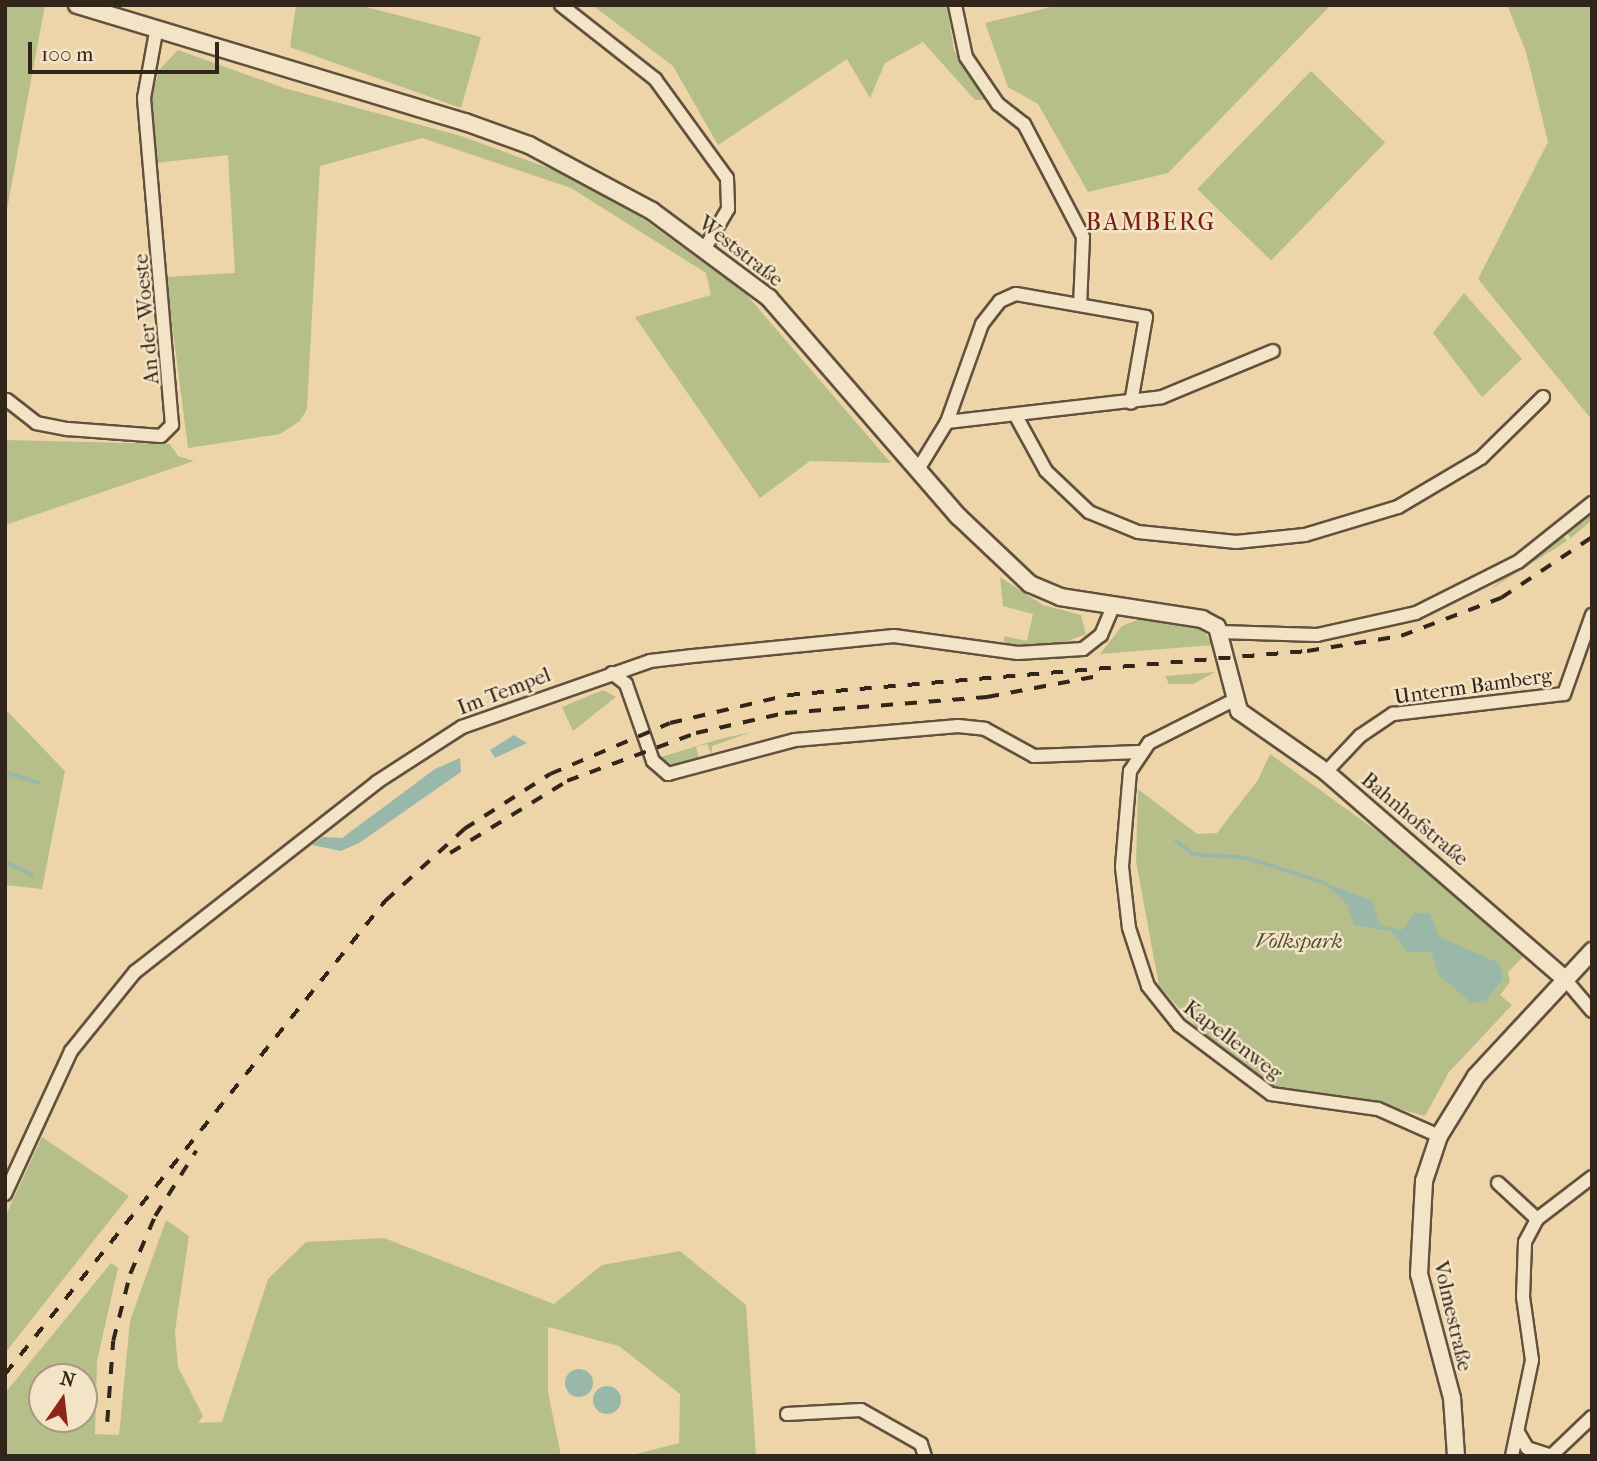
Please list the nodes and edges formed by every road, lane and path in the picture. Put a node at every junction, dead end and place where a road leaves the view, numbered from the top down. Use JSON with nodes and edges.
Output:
{"nodes":[{"id":1,"x":77,"y":5,"type":"edge"},
{"id":2,"x":561,"y":5,"type":"edge"},
{"id":3,"x":955,"y":5,"type":"edge"},
{"id":4,"x":156,"y":32,"type":"junction"},
{"id":5,"x":705,"y":248,"type":"junction"},
{"id":6,"x":1080,"y":305,"type":"junction"},
{"id":7,"x":1273,"y":351,"type":"dead end"},
{"id":8,"x":1543,"y":397,"type":"dead end"},
{"id":9,"x":7,"y":400,"type":"edge"},
{"id":10,"x":1131,"y":403,"type":"junction"},
{"id":11,"x":1017,"y":418,"type":"junction"},
{"id":12,"x":947,"y":422,"type":"junction"},
{"id":13,"x":917,"y":471,"type":"junction"},
{"id":14,"x":1592,"y":503,"type":"edge"},
{"id":15,"x":1114,"y":607,"type":"junction"},
{"id":16,"x":1592,"y":615,"type":"edge"},
{"id":17,"x":1220,"y":632,"type":"junction"},
{"id":18,"x":612,"y":673,"type":"junction"},
{"id":19,"x":1232,"y":701,"type":"junction"},
{"id":20,"x":1139,"y":752,"type":"junction"},
{"id":21,"x":1326,"y":772,"type":"junction"},
{"id":22,"x":1592,"y":951,"type":"edge"},
{"id":23,"x":1564,"y":978,"type":"junction"},
{"id":24,"x":1592,"y":1011,"type":"edge"},
{"id":25,"x":1439,"y":1136,"type":"junction"},
{"id":26,"x":1592,"y":1177,"type":"edge"},
{"id":27,"x":1498,"y":1183,"type":"dead end"},
{"id":28,"x":5,"y":1194,"type":"edge"},
{"id":29,"x":1537,"y":1219,"type":"junction"},
{"id":30,"x":787,"y":1414,"type":"dead end"},
{"id":31,"x":1592,"y":1417,"type":"edge"},
{"id":32,"x":1519,"y":1434,"type":"junction"},
{"id":33,"x":925,"y":1456,"type":"edge"},
{"id":34,"x":1455,"y":1456,"type":"edge"},
{"id":35,"x":1512,"y":1456,"type":"edge"},
{"id":36,"x":1551,"y":1456,"type":"edge"}],
"edges":[{"from":1,"to":4,"type":"main road","name":"Weststraße"},
{"from":2,"to":5,"type":"street"},
{"from":3,"to":6,"type":"street"},
{"from":4,"to":5,"type":"main road","name":"Weststraße"},
{"from":4,"to":9,"type":"street","name":"An der Woeste"},
{"from":5,"to":13,"type":"main road","name":"Weststraße"},
{"from":6,"to":10,"type":"street"},
{"from":6,"to":12,"type":"street"},
{"from":7,"to":10,"type":"street"},
{"from":8,"to":11,"type":"street"},
{"from":10,"to":11,"type":"street"},
{"from":11,"to":12,"type":"street"},
{"from":12,"to":13,"type":"street"},
{"from":13,"to":15,"type":"main road","name":"Weststraße"},
{"from":14,"to":17,"type":"street"},
{"from":15,"to":17,"type":"main road","name":"Weststraße"},
{"from":15,"to":18,"type":"street","name":"Im Tempel"},
{"from":16,"to":21,"type":"street","name":"Unterm Bamberg"},
{"from":17,"to":19,"type":"main road"},
{"from":18,"to":20,"type":"street"},
{"from":18,"to":28,"type":"street","name":"Im Tempel"},
{"from":19,"to":20,"type":"street"},
{"from":19,"to":21,"type":"main road","name":"Bahnhofstraße"},
{"from":20,"to":25,"type":"street","name":"Kapellenweg"},
{"from":21,"to":23,"type":"main road","name":"Bahnhofstraße"},
{"from":22,"to":23,"type":"main road","name":"Volmestraße"},
{"from":23,"to":24,"type":"street"},
{"from":23,"to":25,"type":"main road","name":"Volmestraße"},
{"from":25,"to":34,"type":"main road","name":"Volmestraße"},
{"from":26,"to":29,"type":"street"},
{"from":27,"to":29,"type":"street"},
{"from":29,"to":32,"type":"street"},
{"from":30,"to":33,"type":"street"},
{"from":31,"to":36,"type":"street"},
{"from":32,"to":35,"type":"street"},
{"from":32,"to":36,"type":"street"}]}
